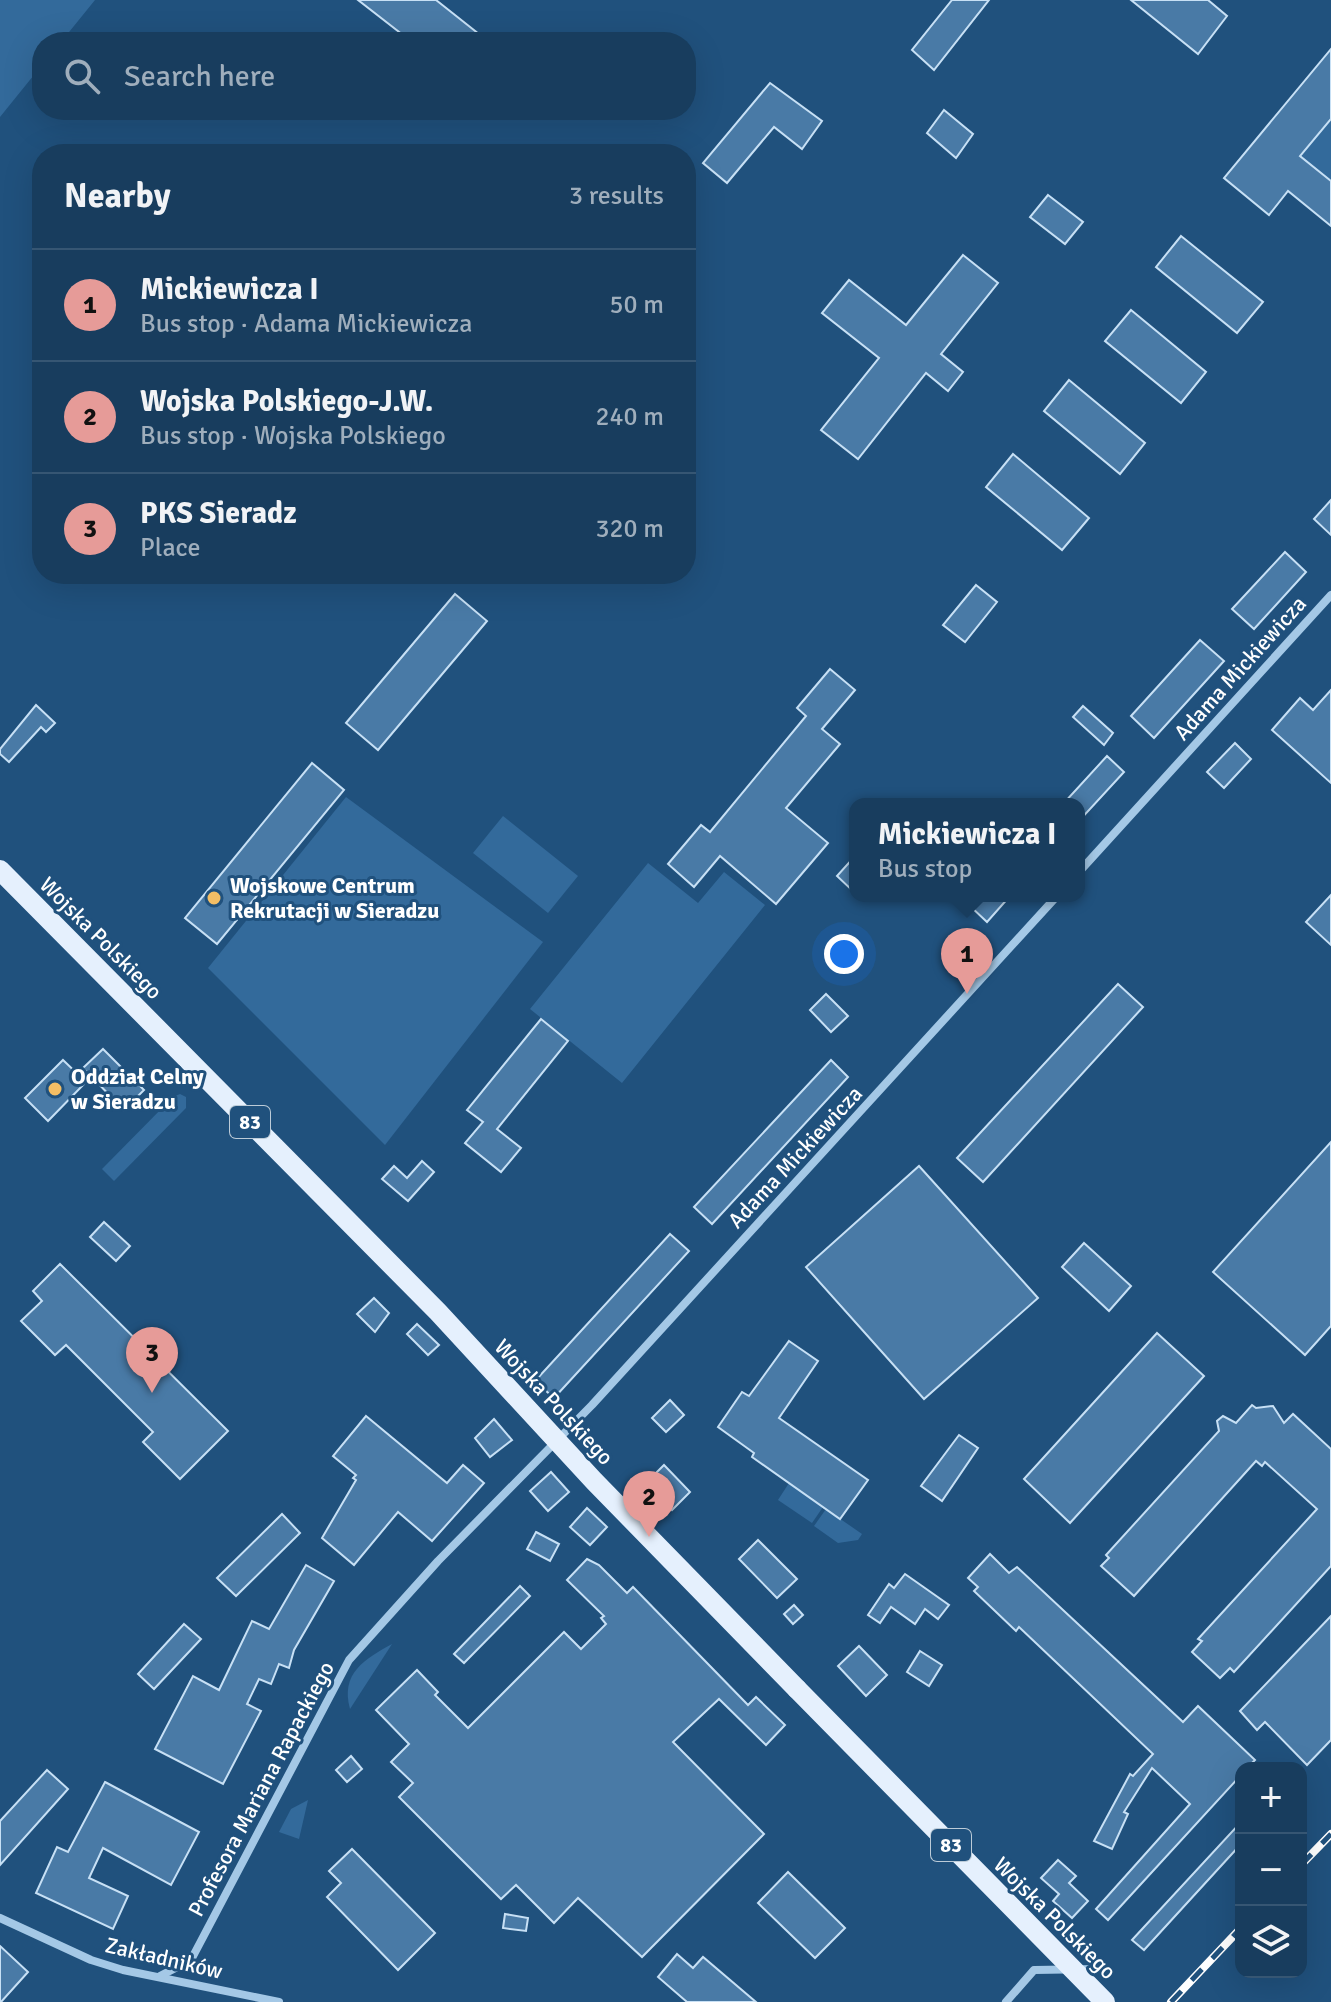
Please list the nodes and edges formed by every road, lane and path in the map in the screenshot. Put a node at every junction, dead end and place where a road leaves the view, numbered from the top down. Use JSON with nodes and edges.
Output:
{"nodes":[{"id":1,"x":1331,"y":595,"type":"edge"},
{"id":2,"x":1085,"y":865,"type":"edge"},
{"id":3,"x":0,"y":870,"type":"edge"},
{"id":4,"x":1051,"y":902,"type":"edge"},
{"id":5,"x":557,"y":1440,"type":"junction"},
{"id":6,"x":0,"y":1918,"type":"edge"},
{"id":7,"x":1097,"y":1969,"type":"dead end"},
{"id":8,"x":160,"y":1976,"type":"junction"},
{"id":9,"x":279,"y":2002,"type":"edge"},
{"id":10,"x":1006,"y":2002,"type":"edge"},
{"id":11,"x":1105,"y":2002,"type":"edge"}],
"edges":[{"from":1,"to":2,"type":"street","name":"Adama Mickiewicza"},
{"from":3,"to":5,"type":"main road","name":"Wojska Polskiego","number":"83"},
{"from":4,"to":5,"type":"street","name":"Adama Mickiewicza"},
{"from":5,"to":8,"type":"street","name":"Profesora Mariana Rapackiego"},
{"from":5,"to":11,"type":"main road","name":"Wojska Polskiego","number":"83","bridge":true},
{"from":6,"to":8,"type":"street","name":"Zakładników"},
{"from":7,"to":10,"type":"street"},
{"from":8,"to":9,"type":"street","name":"Zakładników"}]}
